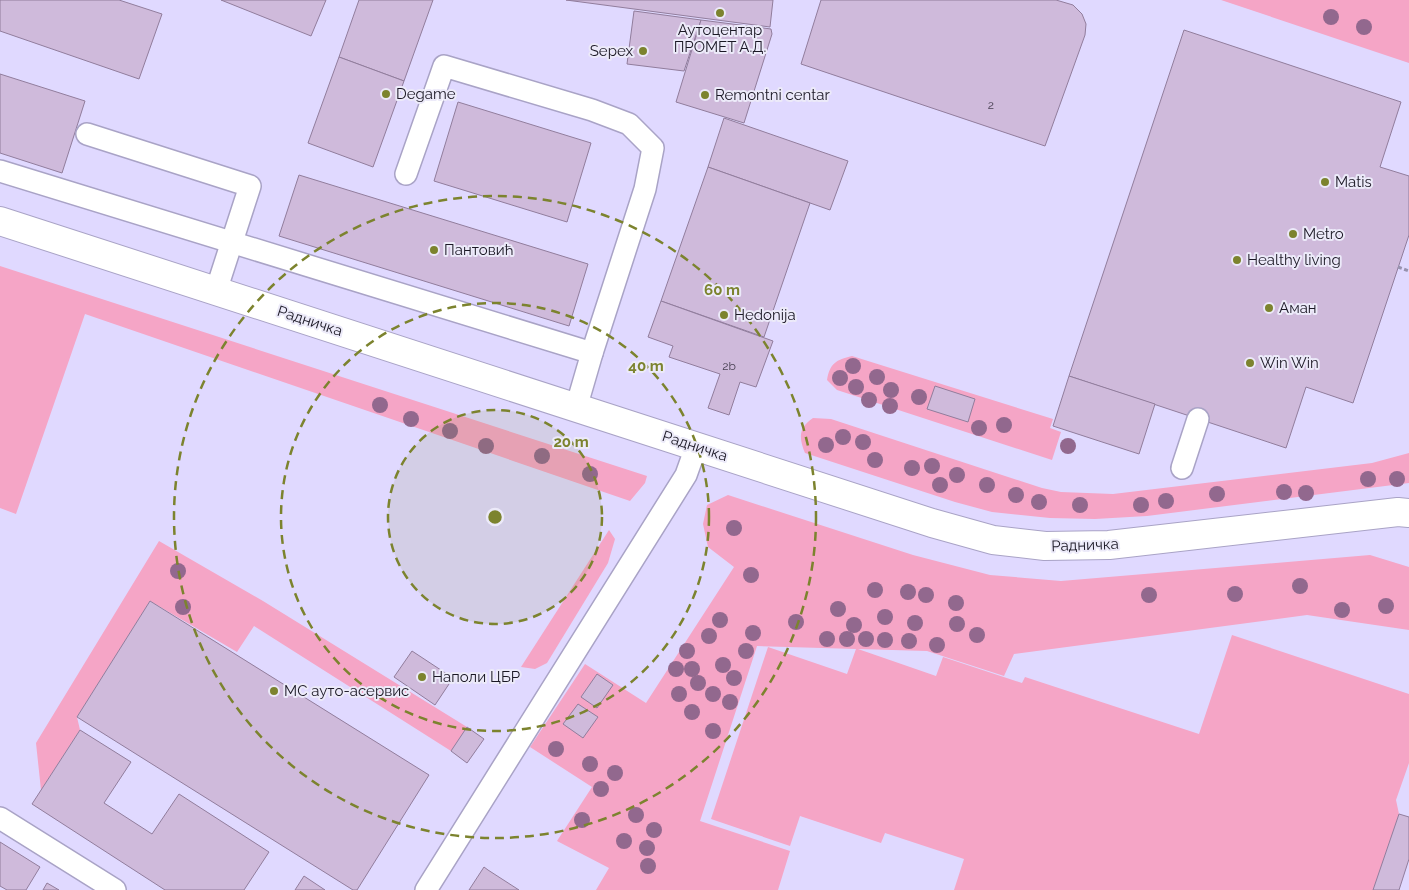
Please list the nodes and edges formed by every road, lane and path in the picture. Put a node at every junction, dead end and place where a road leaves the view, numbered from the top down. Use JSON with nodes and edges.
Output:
{"nodes":[{"id":1,"x":87,"y":134,"type":"dead end"},
{"id":2,"x":0,"y":171,"type":"edge"},
{"id":3,"x":406,"y":174,"type":"dead end"},
{"id":4,"x":0,"y":221,"type":"edge"},
{"id":5,"x":232,"y":242,"type":"junction"},
{"id":6,"x":1398,"y":267,"type":"dead end"},
{"id":7,"x":1409,"y":271,"type":"edge"},
{"id":8,"x":216,"y":291,"type":"junction"},
{"id":9,"x":592,"y":353,"type":"junction"},
{"id":10,"x":576,"y":408,"type":"junction"},
{"id":11,"x":1198,"y":418,"type":"dead end"},
{"id":12,"x":696,"y":447,"type":"junction"},
{"id":13,"x":1182,"y":468,"type":"dead end"},
{"id":14,"x":1409,"y":513,"type":"edge"},
{"id":15,"x":0,"y":818,"type":"edge"},
{"id":16,"x":115,"y":890,"type":"edge"},
{"id":17,"x":426,"y":890,"type":"edge"}],
"edges":[{"from":1,"to":5,"type":"lane"},
{"from":2,"to":5,"type":"lane"},
{"from":3,"to":9,"type":"lane"},
{"from":4,"to":8,"type":"street","name":"Радничка"},
{"from":5,"to":8,"type":"lane"},
{"from":5,"to":9,"type":"lane"},
{"from":6,"to":7,"type":"path"},
{"from":8,"to":10,"type":"street","name":"Радничка"},
{"from":9,"to":10,"type":"lane"},
{"from":10,"to":12,"type":"street","name":"Радничка"},
{"from":11,"to":13,"type":"lane"},
{"from":12,"to":14,"type":"street","name":"Радничка"},
{"from":12,"to":17,"type":"lane"},
{"from":15,"to":16,"type":"lane"}]}
